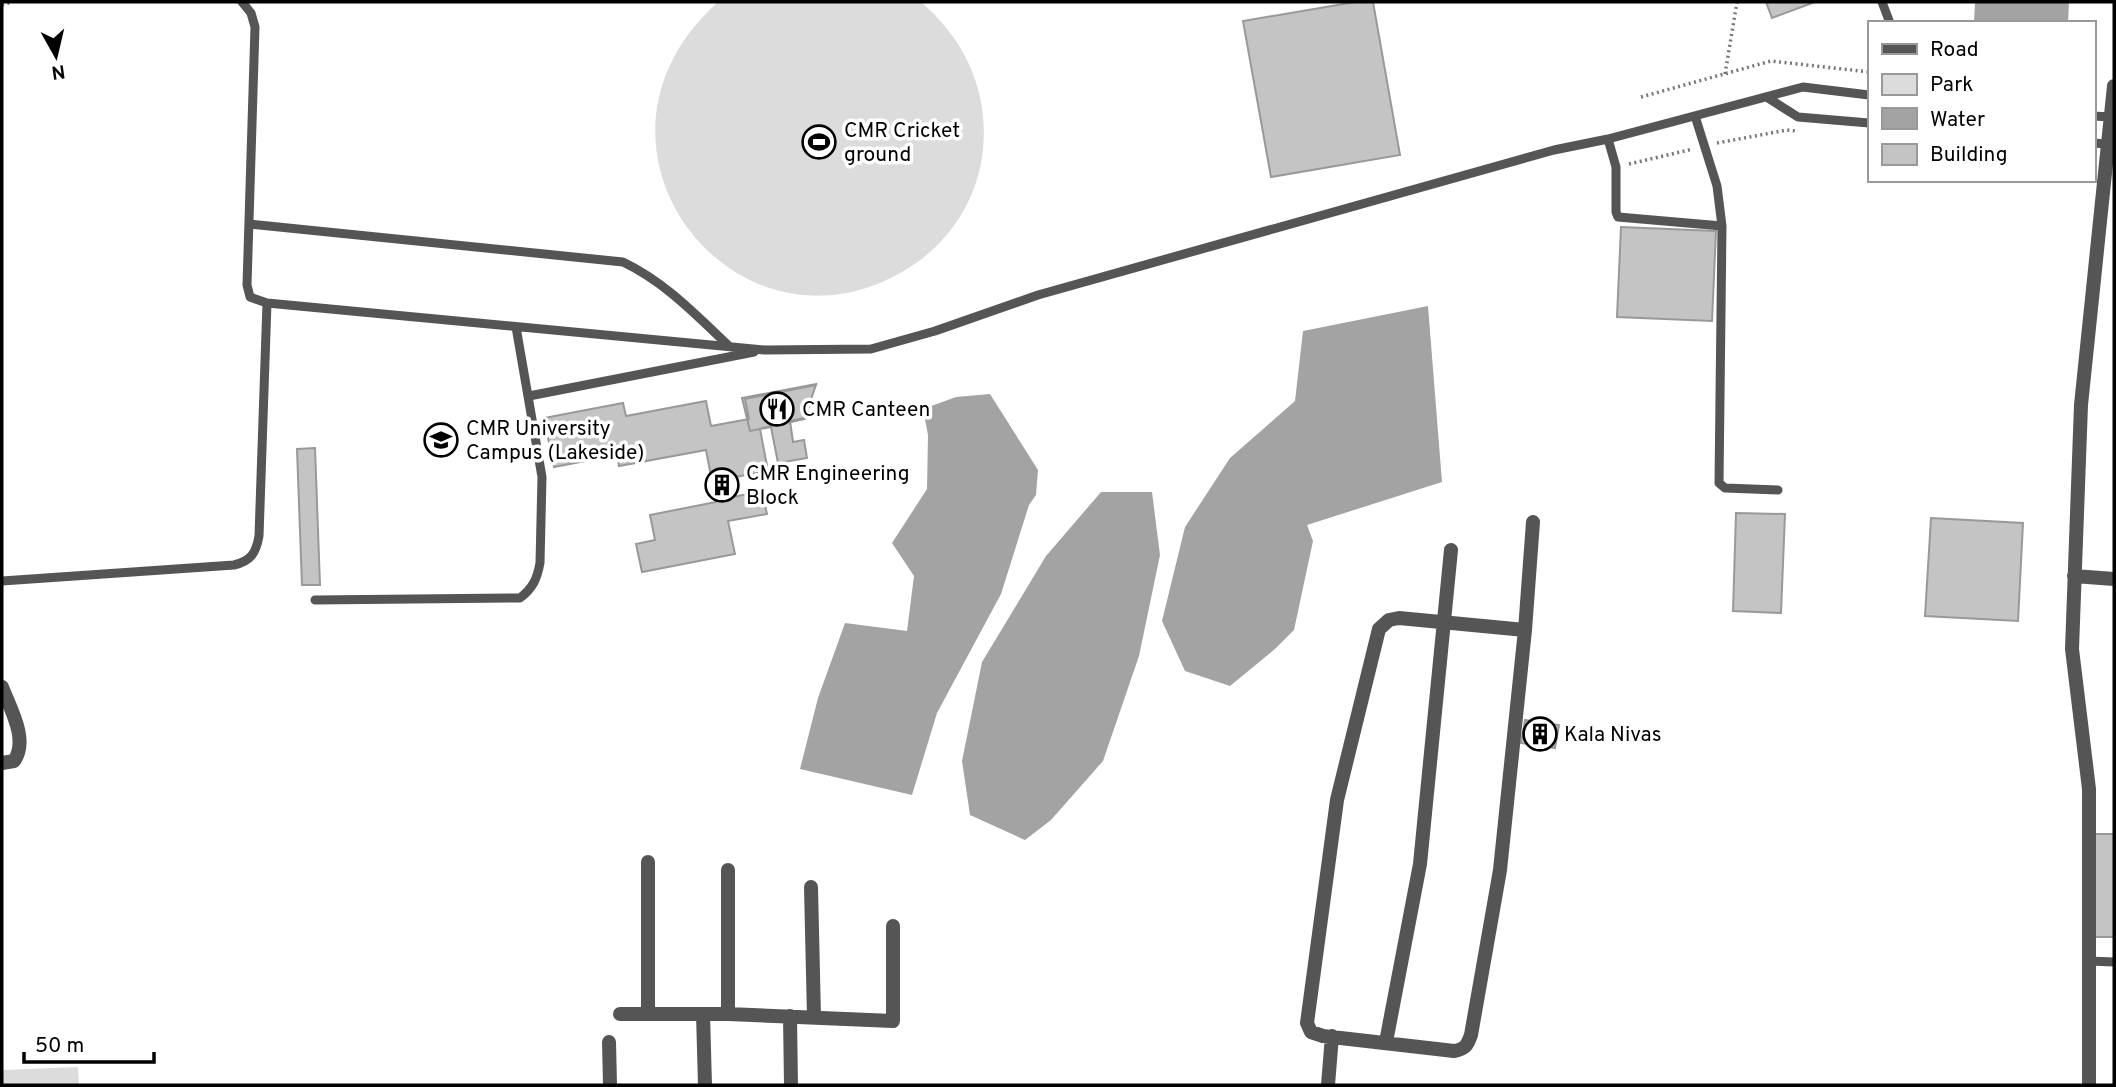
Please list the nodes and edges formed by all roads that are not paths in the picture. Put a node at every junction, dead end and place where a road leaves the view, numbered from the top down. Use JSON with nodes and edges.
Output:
{"nodes":[{"id":1,"x":242,"y":2,"type":"edge"},
{"id":2,"x":1882,"y":2,"type":"edge"},
{"id":3,"x":1889,"y":21,"type":"edge"},
{"id":4,"x":2114,"y":86,"type":"edge"},
{"id":5,"x":1868,"y":95,"type":"edge"},
{"id":6,"x":1768,"y":98,"type":"junction"},
{"id":7,"x":2095,"y":116,"type":"edge"},
{"id":8,"x":1695,"y":117,"type":"junction"},
{"id":9,"x":2111,"y":117,"type":"junction"},
{"id":10,"x":1868,"y":123,"type":"edge"},
{"id":11,"x":1608,"y":139,"type":"junction"},
{"id":12,"x":2100,"y":144,"type":"edge"},
{"id":13,"x":2108,"y":205,"type":"edge"},
{"id":14,"x":249,"y":224,"type":"junction"},
{"id":15,"x":1723,"y":226,"type":"junction"},
{"id":16,"x":267,"y":303,"type":"junction"},
{"id":17,"x":516,"y":327,"type":"junction"},
{"id":18,"x":729,"y":346,"type":"junction"},
{"id":19,"x":765,"y":350,"type":"junction"},
{"id":20,"x":528,"y":396,"type":"junction"},
{"id":21,"x":1778,"y":490,"type":"dead end"},
{"id":22,"x":1533,"y":522,"type":"dead end"},
{"id":23,"x":1451,"y":550,"type":"dead end"},
{"id":24,"x":2074,"y":576,"type":"junction"},
{"id":25,"x":2114,"y":579,"type":"edge"},
{"id":26,"x":2,"y":581,"type":"edge"},
{"id":27,"x":315,"y":600,"type":"dead end"},
{"id":28,"x":1445,"y":622,"type":"junction"},
{"id":29,"x":1525,"y":630,"type":"junction"},
{"id":30,"x":2,"y":687,"type":"edge"},
{"id":31,"x":2,"y":763,"type":"edge"},
{"id":32,"x":648,"y":862,"type":"dead end"},
{"id":33,"x":728,"y":870,"type":"dead end"},
{"id":34,"x":811,"y":887,"type":"dead end"},
{"id":35,"x":893,"y":926,"type":"dead end"},
{"id":36,"x":2089,"y":961,"type":"junction"},
{"id":37,"x":2114,"y":962,"type":"edge"},
{"id":38,"x":620,"y":1014,"type":"dead end"},
{"id":39,"x":648,"y":1014,"type":"junction"},
{"id":40,"x":703,"y":1014,"type":"junction"},
{"id":41,"x":728,"y":1014,"type":"junction"},
{"id":42,"x":790,"y":1016,"type":"junction"},
{"id":43,"x":814,"y":1017,"type":"junction"},
{"id":44,"x":1332,"y":1036,"type":"junction"},
{"id":45,"x":609,"y":1042,"type":"dead end"},
{"id":46,"x":1386,"y":1042,"type":"junction"},
{"id":47,"x":610,"y":1085,"type":"edge"},
{"id":48,"x":705,"y":1085,"type":"edge"},
{"id":49,"x":791,"y":1085,"type":"edge"},
{"id":50,"x":1328,"y":1085,"type":"edge"},
{"id":51,"x":2089,"y":1085,"type":"edge"}],
"edges":[{"from":1,"to":14,"type":"lane"},
{"from":2,"to":3,"type":"lane"},
{"from":4,"to":9,"type":"street"},
{"from":5,"to":6,"type":"lane"},
{"from":6,"to":8,"type":"lane"},
{"from":6,"to":10,"type":"lane"},
{"from":7,"to":9,"type":"lane"},
{"from":8,"to":11,"type":"lane"},
{"from":8,"to":15,"type":"lane"},
{"from":9,"to":12,"type":"street"},
{"from":11,"to":15,"type":"lane"},
{"from":11,"to":19,"type":"lane"},
{"from":12,"to":13,"type":"street"},
{"from":13,"to":24,"type":"street"},
{"from":14,"to":16,"type":"lane"},
{"from":14,"to":18,"type":"lane"},
{"from":15,"to":21,"type":"lane"},
{"from":16,"to":17,"type":"lane"},
{"from":16,"to":26,"type":"lane"},
{"from":17,"to":18,"type":"lane"},
{"from":17,"to":20,"type":"lane"},
{"from":18,"to":19,"type":"lane"},
{"from":19,"to":20,"type":"lane"},
{"from":20,"to":27,"type":"lane"},
{"from":22,"to":29,"type":"street"},
{"from":23,"to":28,"type":"street"},
{"from":24,"to":25,"type":"street"},
{"from":24,"to":36,"type":"street"},
{"from":28,"to":29,"type":"street"},
{"from":28,"to":44,"type":"street"},
{"from":28,"to":46,"type":"street"},
{"from":29,"to":46,"type":"street"},
{"from":30,"to":31,"type":"street"},
{"from":32,"to":39,"type":"street"},
{"from":33,"to":41,"type":"street"},
{"from":34,"to":43,"type":"street"},
{"from":35,"to":43,"type":"street"},
{"from":36,"to":37,"type":"lane"},
{"from":36,"to":51,"type":"street"},
{"from":38,"to":39,"type":"street"},
{"from":39,"to":40,"type":"street"},
{"from":40,"to":41,"type":"street"},
{"from":40,"to":48,"type":"street"},
{"from":41,"to":42,"type":"street"},
{"from":42,"to":43,"type":"street"},
{"from":42,"to":49,"type":"street"},
{"from":44,"to":46,"type":"street"},
{"from":44,"to":50,"type":"street"},
{"from":45,"to":47,"type":"street"}]}
